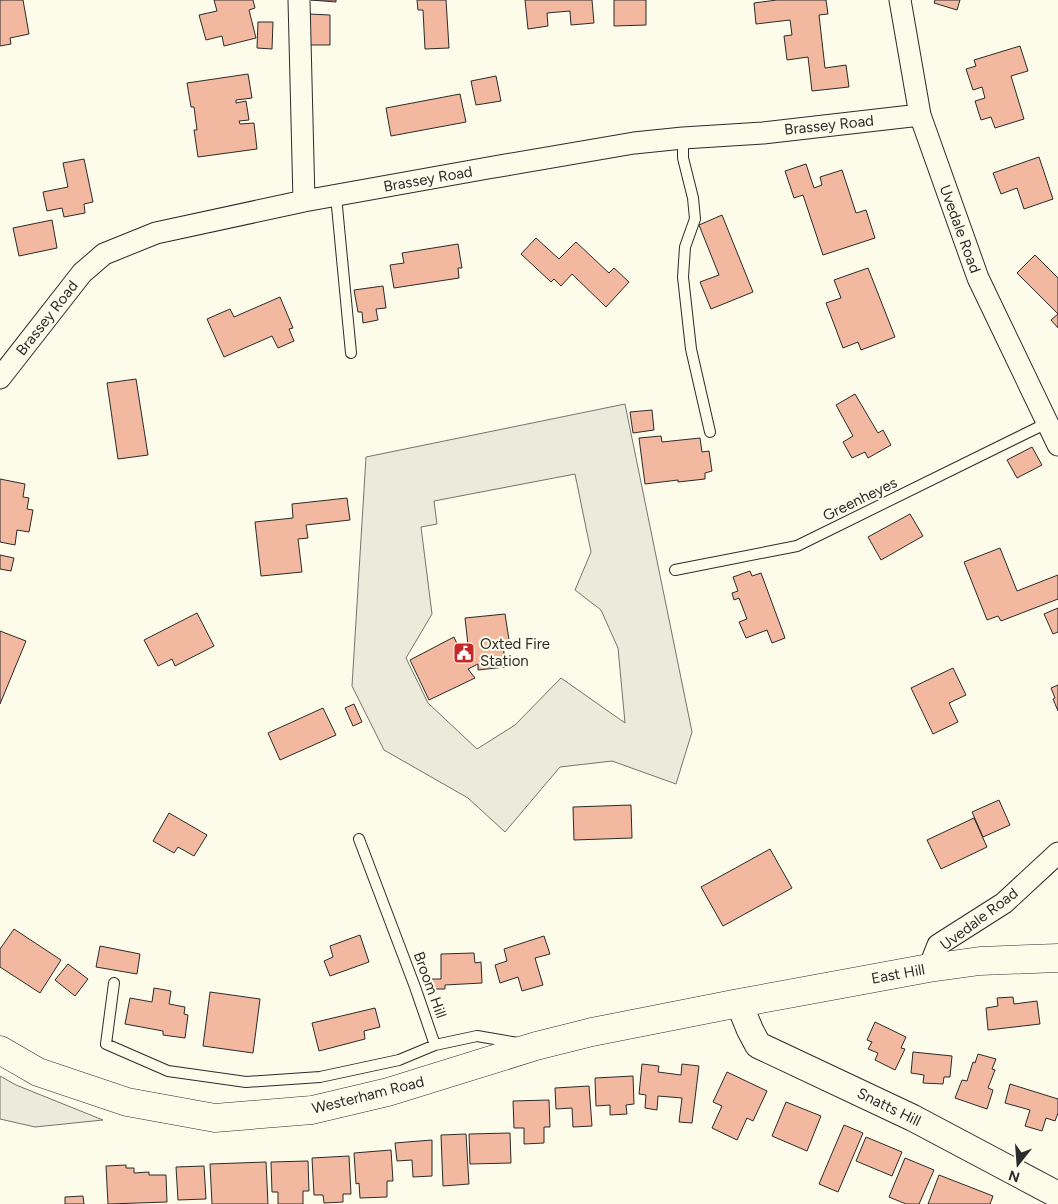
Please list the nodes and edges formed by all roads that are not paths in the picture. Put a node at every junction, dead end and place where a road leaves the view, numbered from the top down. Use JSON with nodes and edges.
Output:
{"nodes":[{"id":1,"x":299,"y":0,"type":"edge"},
{"id":2,"x":900,"y":0,"type":"edge"},
{"id":3,"x":920,"y":115,"type":"junction"},
{"id":4,"x":683,"y":138,"type":"junction"},
{"id":5,"x":336,"y":196,"type":"junction"},
{"id":6,"x":304,"y":202,"type":"junction"},
{"id":7,"x":351,"y":352,"type":"dead end"},
{"id":8,"x":0,"y":378,"type":"edge"},
{"id":9,"x":1047,"y":423,"type":"junction"},
{"id":10,"x":710,"y":432,"type":"dead end"},
{"id":11,"x":1058,"y":445,"type":"edge"},
{"id":12,"x":675,"y":570,"type":"dead end"},
{"id":13,"x":359,"y":839,"type":"dead end"},
{"id":14,"x":1058,"y":853,"type":"edge"},
{"id":15,"x":1058,"y":958,"type":"edge"},
{"id":16,"x":929,"y":968,"type":"junction"},
{"id":17,"x":114,"y":983,"type":"dead end"},
{"id":18,"x":739,"y":1003,"type":"junction"},
{"id":19,"x":435,"y":1045,"type":"junction"},
{"id":20,"x":536,"y":1046,"type":"junction"},
{"id":21,"x":0,"y":1050,"type":"edge"},
{"id":22,"x":1058,"y":1196,"type":"edge"}],
"edges":[{"from":1,"to":6,"type":"street"},
{"from":2,"to":3,"type":"street","name":"Uvedale Road"},
{"from":3,"to":4,"type":"street","name":"Brassey Road"},
{"from":3,"to":9,"type":"street","name":"Uvedale Road"},
{"from":4,"to":5,"type":"street","name":"Brassey Road"},
{"from":4,"to":10,"type":"lane"},
{"from":5,"to":6,"type":"street","name":"Brassey Road"},
{"from":5,"to":7,"type":"lane"},
{"from":6,"to":8,"type":"street","name":"Brassey Road"},
{"from":9,"to":11,"type":"street","name":"Uvedale Road"},
{"from":9,"to":12,"type":"lane","name":"Greenheyes"},
{"from":13,"to":19,"type":"lane","name":"Broom Hill"},
{"from":14,"to":16,"type":"street","name":"Uvedale Road"},
{"from":15,"to":16,"type":"main road","name":"East Hill"},
{"from":16,"to":18,"type":"main road","name":"East Hill"},
{"from":17,"to":19,"type":"lane"},
{"from":18,"to":20,"type":"main road","name":"Westerham Road"},
{"from":18,"to":22,"type":"street","name":"Snatts Hill"},
{"from":19,"to":20,"type":"lane"},
{"from":20,"to":21,"type":"main road","name":"Westerham Road"}]}
